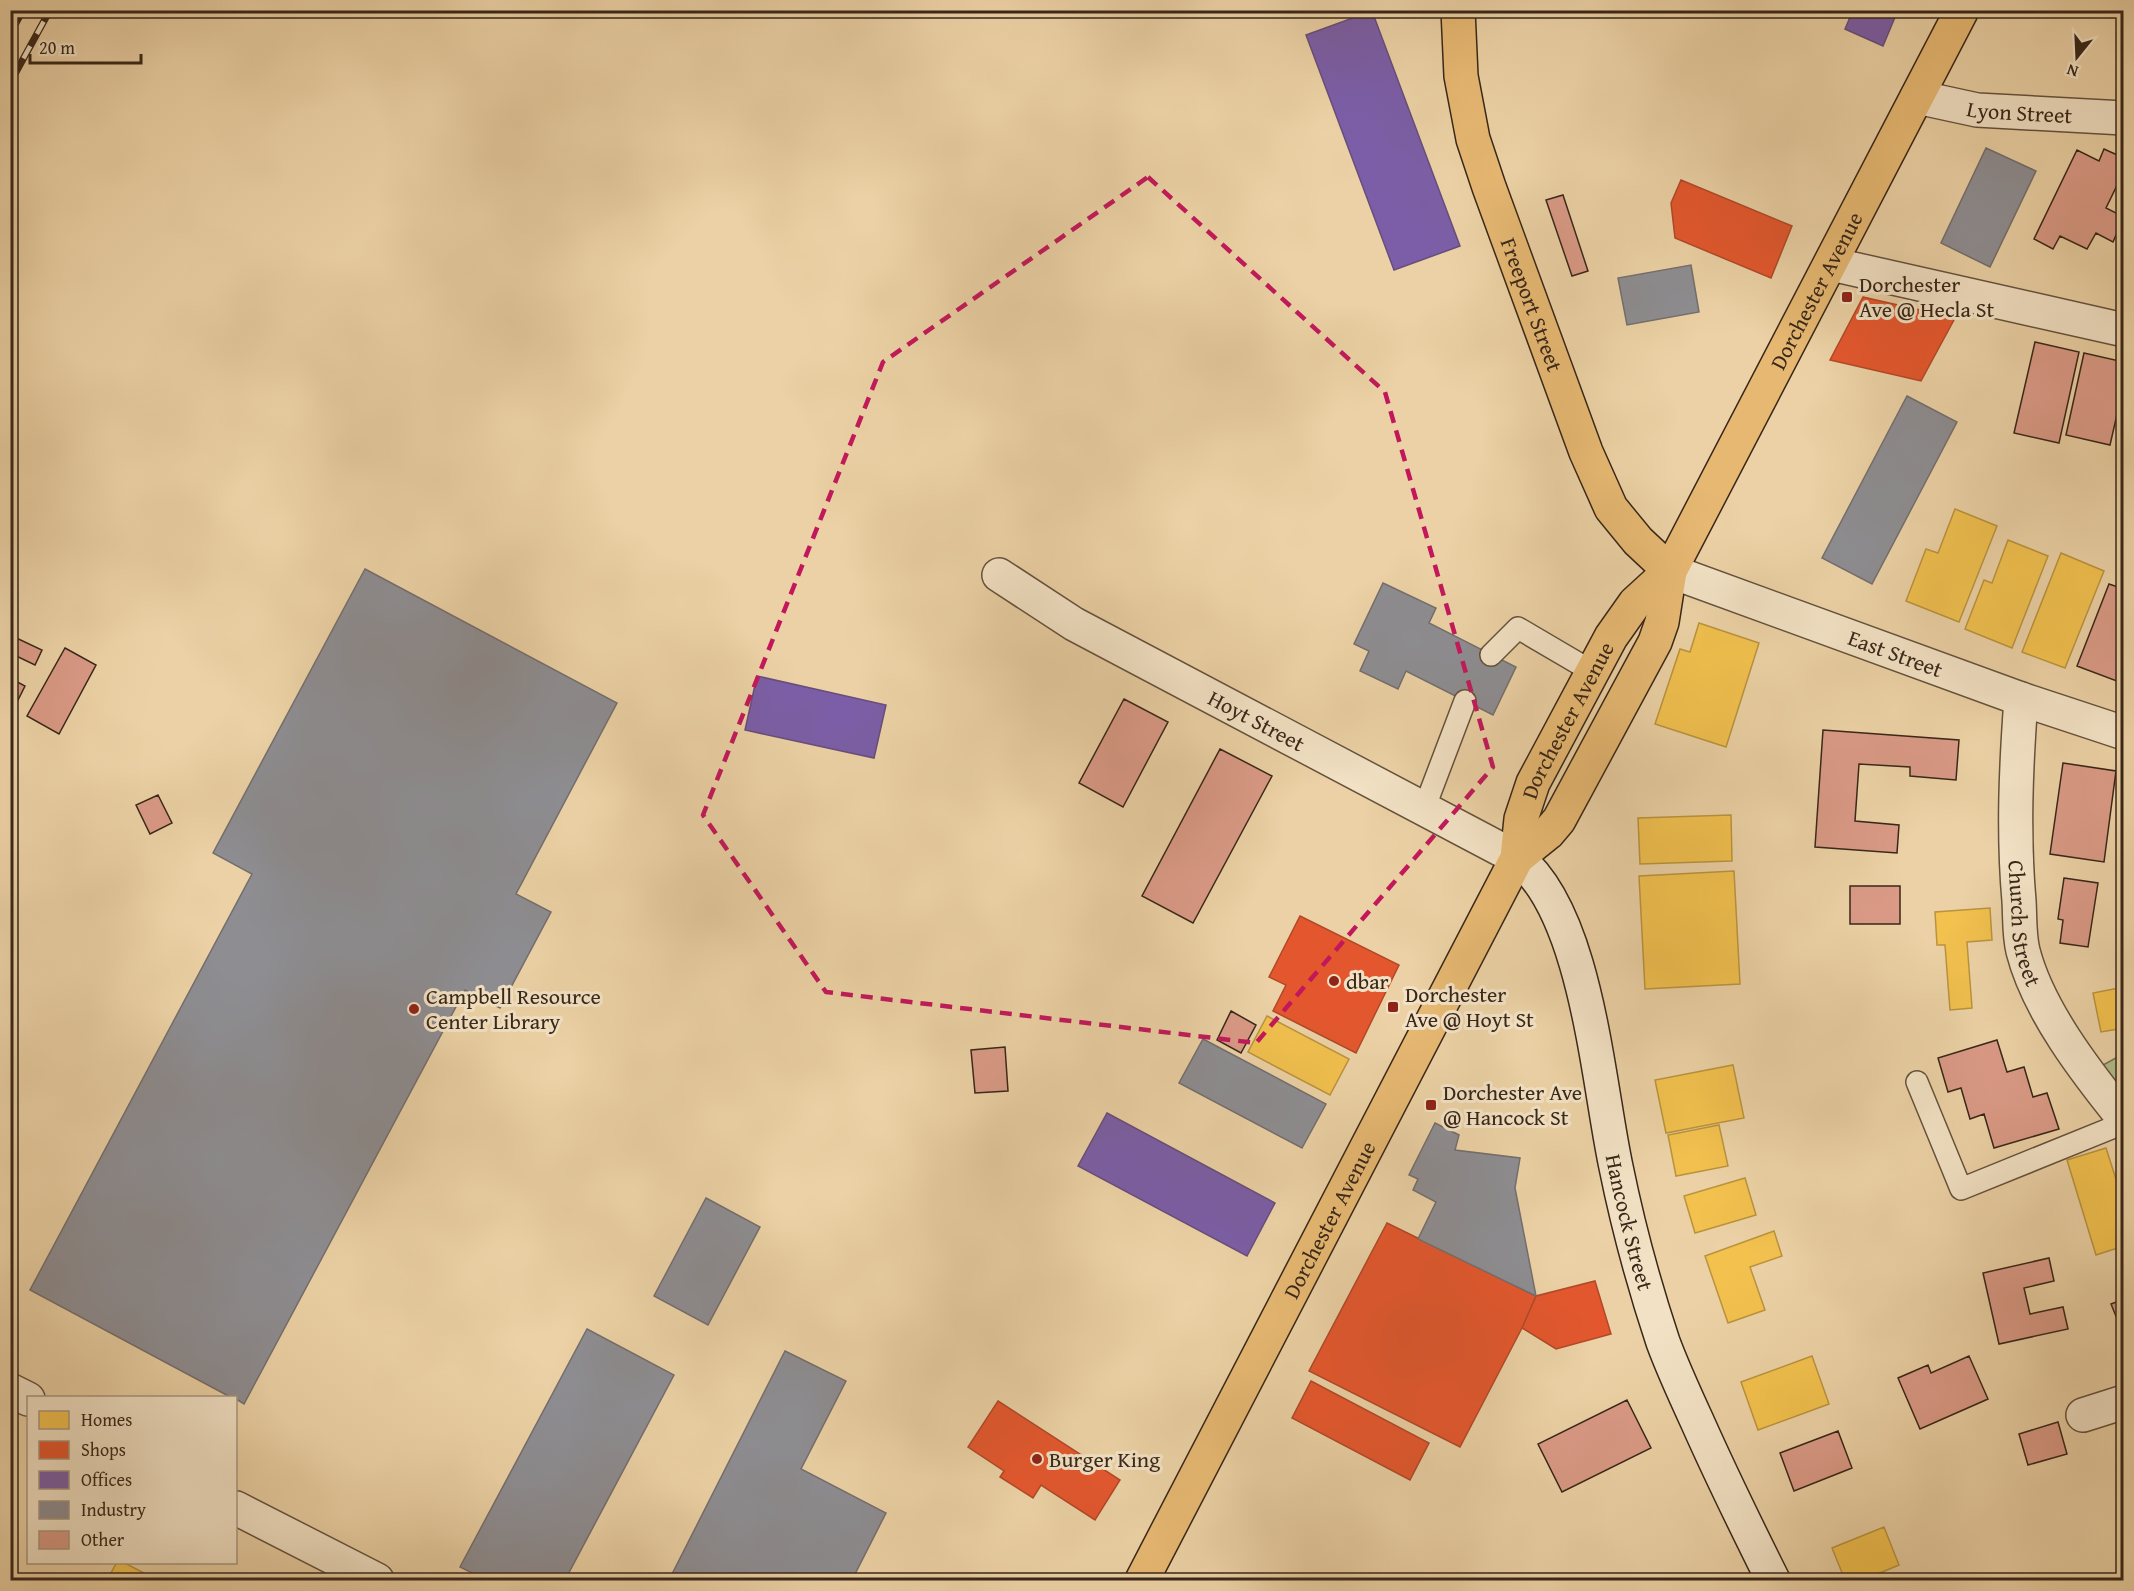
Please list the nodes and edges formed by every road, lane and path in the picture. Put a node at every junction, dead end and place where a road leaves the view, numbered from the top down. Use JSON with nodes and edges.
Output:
{"nodes":[{"id":1,"x":1458,"y":10,"type":"edge"},
{"id":2,"x":1962,"y":10,"type":"edge"},
{"id":3,"x":1917,"y":97,"type":"junction"},
{"id":4,"x":2124,"y":118,"type":"edge"},
{"id":5,"x":1831,"y":264,"type":"junction"},
{"id":6,"x":2124,"y":330,"type":"edge"},
{"id":7,"x":1670,"y":571,"type":"junction"},
{"id":8,"x":999,"y":574,"type":"dead end"},
{"id":9,"x":1491,"y":655,"type":"dead end"},
{"id":10,"x":1593,"y":672,"type":"junction"},
{"id":11,"x":2021,"y":699,"type":"junction"},
{"id":12,"x":1465,"y":701,"type":"dead end"},
{"id":13,"x":2124,"y":733,"type":"edge"},
{"id":14,"x":1424,"y":809,"type":"junction"},
{"id":15,"x":1517,"y":858,"type":"junction"},
{"id":16,"x":1917,"y":1082,"type":"dead end"},
{"id":17,"x":2124,"y":1121,"type":"edge"},
{"id":18,"x":10,"y":1390,"type":"edge"},
{"id":19,"x":27,"y":1398,"type":"edge"},
{"id":20,"x":2124,"y":1402,"type":"edge"},
{"id":21,"x":2083,"y":1415,"type":"dead end"},
{"id":22,"x":237,"y":1509,"type":"edge"},
{"id":23,"x":377,"y":1581,"type":"edge"},
{"id":24,"x":1142,"y":1581,"type":"edge"},
{"id":25,"x":1773,"y":1581,"type":"edge"}],
"edges":[{"from":1,"to":7,"type":"main road","name":"Freeport Street"},
{"from":2,"to":3,"type":"main road","name":"Dorchester Avenue"},
{"from":3,"to":4,"type":"street","name":"Lyon Street"},
{"from":3,"to":5,"type":"main road","name":"Dorchester Avenue"},
{"from":5,"to":6,"type":"street"},
{"from":5,"to":7,"type":"main road","name":"Dorchester Avenue"},
{"from":7,"to":10,"type":"main road","name":"Dorchester Avenue"},
{"from":7,"to":11,"type":"street","name":"East Street"},
{"from":7,"to":15,"type":"main road","name":"Dorchester Avenue"},
{"from":8,"to":14,"type":"street","name":"Hoyt Street"},
{"from":9,"to":10,"type":"lane"},
{"from":10,"to":15,"type":"main road","name":"Dorchester Avenue"},
{"from":11,"to":13,"type":"street","name":"East Street"},
{"from":11,"to":17,"type":"street","name":"Church Street"},
{"from":12,"to":14,"type":"lane"},
{"from":14,"to":15,"type":"street","name":"Hoyt Street"},
{"from":15,"to":24,"type":"main road","name":"Dorchester Avenue"},
{"from":15,"to":25,"type":"street","name":"Hancock Street"},
{"from":16,"to":17,"type":"lane"},
{"from":18,"to":19,"type":"street"},
{"from":20,"to":21,"type":"street"},
{"from":22,"to":23,"type":"street"}]}
